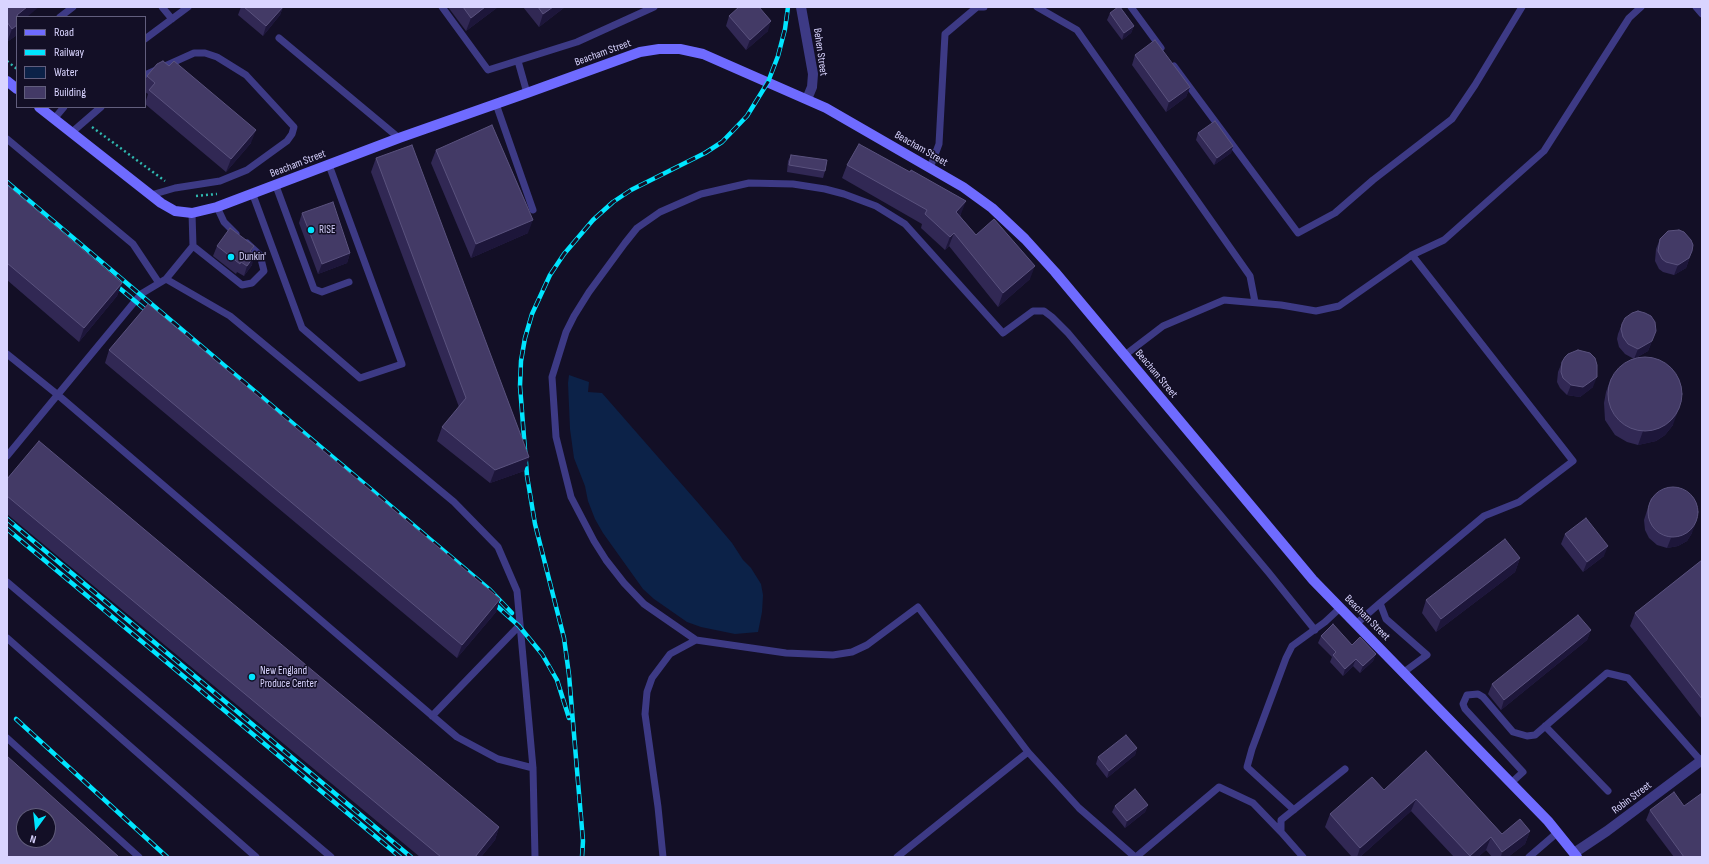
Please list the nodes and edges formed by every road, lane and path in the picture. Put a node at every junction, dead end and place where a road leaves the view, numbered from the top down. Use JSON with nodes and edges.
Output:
{"nodes":[{"id":1,"x":73,"y":7,"type":"edge"},
{"id":2,"x":162,"y":7,"type":"edge"},
{"id":3,"x":188,"y":7,"type":"edge"},
{"id":4,"x":442,"y":7,"type":"edge"},
{"id":5,"x":654,"y":7,"type":"edge"},
{"id":6,"x":801,"y":7,"type":"edge"},
{"id":7,"x":984,"y":7,"type":"edge"},
{"id":8,"x":1037,"y":7,"type":"edge"},
{"id":9,"x":1131,"y":7,"type":"edge"},
{"id":10,"x":1522,"y":7,"type":"edge"},
{"id":11,"x":1641,"y":7,"type":"edge"},
{"id":12,"x":1696,"y":7,"type":"edge"},
{"id":13,"x":1702,"y":14,"type":"edge"},
{"id":14,"x":61,"y":16,"type":"edge"},
{"id":15,"x":172,"y":19,"type":"junction"},
{"id":16,"x":146,"y":38,"type":"edge"},
{"id":17,"x":279,"y":38,"type":"dead end"},
{"id":18,"x":7,"y":61,"type":"edge"},
{"id":19,"x":518,"y":61,"type":"junction"},
{"id":20,"x":16,"y":68,"type":"edge"},
{"id":21,"x":146,"y":75,"type":"edge"},
{"id":22,"x":7,"y":81,"type":"edge"},
{"id":23,"x":16,"y":88,"type":"edge"},
{"id":24,"x":527,"y":93,"type":"junction"},
{"id":25,"x":807,"y":99,"type":"junction"},
{"id":26,"x":496,"y":104,"type":"junction"},
{"id":27,"x":40,"y":108,"type":"edge"},
{"id":28,"x":63,"y":108,"type":"edge"},
{"id":29,"x":100,"y":108,"type":"edge"},
{"id":30,"x":54,"y":119,"type":"junction"},
{"id":31,"x":85,"y":121,"type":"junction"},
{"id":32,"x":71,"y":133,"type":"junction"},
{"id":33,"x":400,"y":138,"type":"junction"},
{"id":34,"x":7,"y":139,"type":"edge"},
{"id":35,"x":329,"y":165,"type":"junction"},
{"id":36,"x":930,"y":168,"type":"junction"},
{"id":37,"x":276,"y":186,"type":"junction"},
{"id":38,"x":176,"y":188,"type":"junction"},
{"id":39,"x":220,"y":193,"type":"dead end"},
{"id":40,"x":151,"y":195,"type":"junction"},
{"id":41,"x":253,"y":195,"type":"junction"},
{"id":42,"x":192,"y":196,"type":"dead end"},
{"id":43,"x":217,"y":207,"type":"junction"},
{"id":44,"x":533,"y":210,"type":"dead end"},
{"id":45,"x":192,"y":213,"type":"junction"},
{"id":46,"x":193,"y":246,"type":"junction"},
{"id":47,"x":1412,"y":254,"type":"junction"},
{"id":48,"x":166,"y":279,"type":"junction"},
{"id":49,"x":349,"y":282,"type":"dead end"},
{"id":50,"x":160,"y":283,"type":"junction"},
{"id":51,"x":1255,"y":302,"type":"junction"},
{"id":52,"x":7,"y":354,"type":"edge"},
{"id":53,"x":1125,"y":355,"type":"junction"},
{"id":54,"x":58,"y":395,"type":"junction"},
{"id":55,"x":7,"y":456,"type":"edge"},
{"id":56,"x":7,"y":582,"type":"edge"},
{"id":57,"x":1380,"y":603,"type":"junction"},
{"id":58,"x":1340,"y":608,"type":"junction"},
{"id":59,"x":1356,"y":624,"type":"junction"},
{"id":60,"x":519,"y":626,"type":"junction"},
{"id":61,"x":1315,"y":630,"type":"junction"},
{"id":62,"x":7,"y":638,"type":"edge"},
{"id":63,"x":696,"y":640,"type":"junction"},
{"id":64,"x":1404,"y":672,"type":"junction"},
{"id":65,"x":432,"y":716,"type":"junction"},
{"id":66,"x":1545,"y":726,"type":"junction"},
{"id":67,"x":7,"y":738,"type":"edge"},
{"id":68,"x":1028,"y":752,"type":"junction"},
{"id":69,"x":1702,"y":760,"type":"edge"},
{"id":70,"x":533,"y":768,"type":"junction"},
{"id":71,"x":1345,"y":769,"type":"dead end"},
{"id":72,"x":1511,"y":783,"type":"junction"},
{"id":73,"x":1608,"y":791,"type":"dead end"},
{"id":74,"x":1294,"y":810,"type":"junction"},
{"id":75,"x":1281,"y":832,"type":"junction"},
{"id":76,"x":1558,"y":832,"type":"junction"},
{"id":77,"x":1573,"y":856,"type":"edge"},
{"id":78,"x":139,"y":857,"type":"edge"},
{"id":79,"x":256,"y":857,"type":"edge"},
{"id":80,"x":331,"y":857,"type":"edge"},
{"id":81,"x":535,"y":857,"type":"edge"},
{"id":82,"x":663,"y":857,"type":"edge"},
{"id":83,"x":897,"y":857,"type":"edge"},
{"id":84,"x":1135,"y":857,"type":"edge"},
{"id":85,"x":1303,"y":857,"type":"edge"},
{"id":86,"x":1529,"y":857,"type":"edge"}],
"edges":[{"from":1,"to":14,"type":"lane"},
{"from":2,"to":15,"type":"lane"},
{"from":3,"to":15,"type":"lane"},
{"from":4,"to":19,"type":"lane"},
{"from":5,"to":19,"type":"lane"},
{"from":6,"to":25,"type":"street","name":"Behen Street"},
{"from":7,"to":36,"type":"lane"},
{"from":8,"to":51,"type":"lane"},
{"from":9,"to":10,"type":"lane"},
{"from":11,"to":47,"type":"lane"},
{"from":12,"to":13,"type":"lane"},
{"from":15,"to":16,"type":"lane"},
{"from":17,"to":33,"type":"lane"},
{"from":18,"to":20,"type":"path"},
{"from":19,"to":24,"type":"lane"},
{"from":21,"to":38,"type":"lane"},
{"from":22,"to":23,"type":"main road"},
{"from":24,"to":25,"type":"main road","name":"Beacham Street"},
{"from":24,"to":26,"type":"main road","name":"Beacham Street"},
{"from":25,"to":36,"type":"main road","name":"Beacham Street"},
{"from":26,"to":33,"type":"main road","name":"Beacham Street"},
{"from":26,"to":44,"type":"lane"},
{"from":27,"to":30,"type":"main road","name":"Beacham Street"},
{"from":28,"to":30,"type":"lane"},
{"from":29,"to":31,"type":"lane"},
{"from":30,"to":32,"type":"main road","name":"Beacham Street"},
{"from":31,"to":32,"type":"lane"},
{"from":31,"to":38,"type":"path"},
{"from":32,"to":40,"type":"main road","name":"Beacham Street"},
{"from":33,"to":35,"type":"main road","name":"Beacham Street"},
{"from":34,"to":50,"type":"lane"},
{"from":35,"to":37,"type":"main road","name":"Beacham Street"},
{"from":35,"to":41,"type":"lane"},
{"from":36,"to":53,"type":"main road","name":"Beacham Street"},
{"from":37,"to":41,"type":"main road","name":"Beacham Street"},
{"from":37,"to":49,"type":"lane"},
{"from":38,"to":40,"type":"lane"},
{"from":39,"to":42,"type":"path"},
{"from":40,"to":45,"type":"main road","name":"Beacham Street"},
{"from":41,"to":43,"type":"main road","name":"Beacham Street"},
{"from":43,"to":45,"type":"main road","name":"Beacham Street"},
{"from":43,"to":46,"type":"lane"},
{"from":45,"to":46,"type":"lane"},
{"from":46,"to":48,"type":"lane"},
{"from":47,"to":51,"type":"lane"},
{"from":47,"to":57,"type":"lane"},
{"from":48,"to":50,"type":"lane"},
{"from":48,"to":60,"type":"lane"},
{"from":50,"to":54,"type":"lane"},
{"from":51,"to":53,"type":"lane"},
{"from":52,"to":54,"type":"lane"},
{"from":53,"to":58,"type":"main road","name":"Beacham Street"},
{"from":54,"to":55,"type":"lane"},
{"from":54,"to":65,"type":"lane"},
{"from":56,"to":80,"type":"lane"},
{"from":57,"to":59,"type":"lane"},
{"from":57,"to":64,"type":"lane"},
{"from":58,"to":59,"type":"main road","name":"Beacham Street"},
{"from":58,"to":61,"type":"lane"},
{"from":59,"to":64,"type":"main road","name":"Beacham Street"},
{"from":60,"to":65,"type":"lane"},
{"from":60,"to":70,"type":"lane"},
{"from":61,"to":63,"type":"lane"},
{"from":61,"to":74,"type":"lane"},
{"from":62,"to":79,"type":"lane"},
{"from":63,"to":68,"type":"lane"},
{"from":63,"to":82,"type":"lane"},
{"from":64,"to":72,"type":"main road","name":"Beacham Street"},
{"from":65,"to":70,"type":"lane"},
{"from":66,"to":69,"type":"lane"},
{"from":66,"to":72,"type":"lane"},
{"from":66,"to":73,"type":"lane"},
{"from":67,"to":78,"type":"lane"},
{"from":68,"to":83,"type":"lane"},
{"from":68,"to":84,"type":"lane"},
{"from":69,"to":77,"type":"street","name":"Robin Street"},
{"from":70,"to":81,"type":"lane"},
{"from":71,"to":74,"type":"lane"},
{"from":72,"to":76,"type":"main road","name":"Beacham Street"},
{"from":74,"to":75,"type":"lane"},
{"from":75,"to":84,"type":"lane"},
{"from":75,"to":85,"type":"lane"},
{"from":76,"to":77,"type":"main road","name":"Beacham Street"},
{"from":76,"to":86,"type":"lane"}]}
